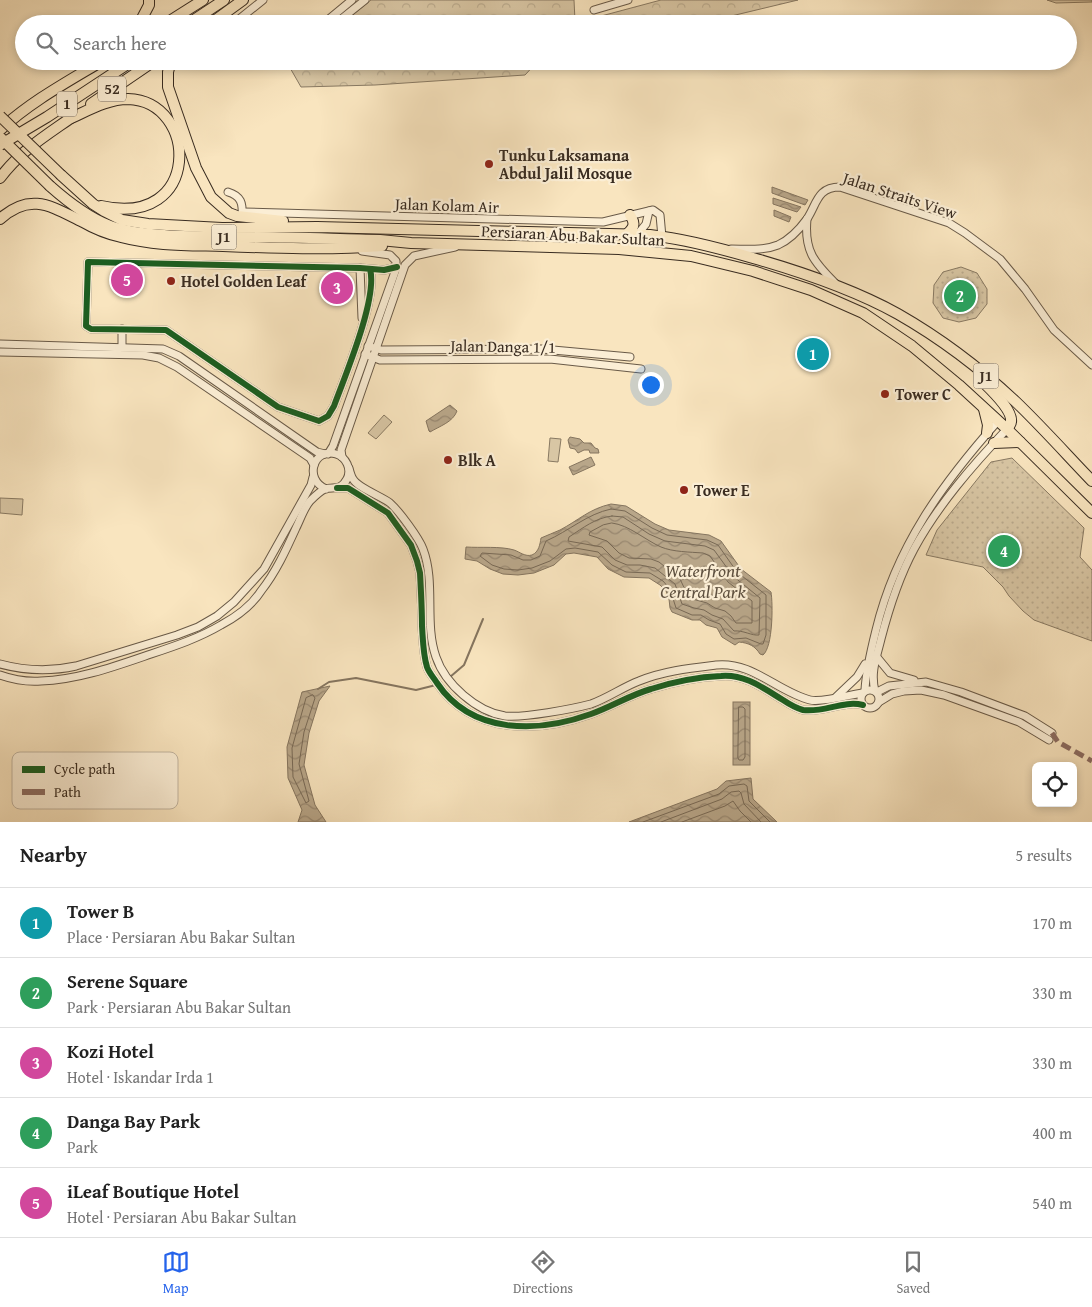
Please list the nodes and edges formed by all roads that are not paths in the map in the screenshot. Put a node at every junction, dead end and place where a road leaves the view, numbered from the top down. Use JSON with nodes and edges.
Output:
{"nodes":[{"id":1,"x":149,"y":0,"type":"edge"},
{"id":2,"x":203,"y":0,"type":"edge"},
{"id":3,"x":224,"y":0,"type":"edge"},
{"id":4,"x":243,"y":0,"type":"edge"},
{"id":5,"x":263,"y":0,"type":"edge"},
{"id":6,"x":352,"y":0,"type":"edge"},
{"id":7,"x":365,"y":0,"type":"edge"},
{"id":8,"x":628,"y":0,"type":"edge"},
{"id":9,"x":594,"y":10,"type":"dead end"},
{"id":10,"x":143,"y":15,"type":"edge"},
{"id":11,"x":179,"y":15,"type":"edge"},
{"id":12,"x":202,"y":15,"type":"edge"},
{"id":13,"x":222,"y":15,"type":"edge"},
{"id":14,"x":244,"y":15,"type":"edge"},
{"id":15,"x":340,"y":15,"type":"edge"},
{"id":16,"x":341,"y":15,"type":"edge"},
{"id":17,"x":89,"y":70,"type":"edge"},
{"id":18,"x":118,"y":70,"type":"edge"},
{"id":19,"x":141,"y":70,"type":"edge"},
{"id":20,"x":169,"y":70,"type":"edge"},
{"id":21,"x":0,"y":116,"type":"edge"},
{"id":22,"x":71,"y":118,"type":"junction"},
{"id":23,"x":0,"y":130,"type":"edge"},
{"id":24,"x":0,"y":137,"type":"edge"},
{"id":25,"x":0,"y":145,"type":"edge"},
{"id":26,"x":0,"y":178,"type":"edge"},
{"id":27,"x":228,"y":192,"type":"dead end"},
{"id":28,"x":93,"y":204,"type":"junction"},
{"id":29,"x":649,"y":211,"type":"junction"},
{"id":30,"x":242,"y":214,"type":"junction"},
{"id":31,"x":630,"y":215,"type":"junction"},
{"id":32,"x":0,"y":219,"type":"edge"},
{"id":33,"x":807,"y":219,"type":"junction"},
{"id":34,"x":317,"y":227,"type":"junction"},
{"id":35,"x":631,"y":235,"type":"junction"},
{"id":36,"x":662,"y":237,"type":"junction"},
{"id":37,"x":411,"y":243,"type":"junction"},
{"id":38,"x":468,"y":245,"type":"junction"},
{"id":39,"x":347,"y":248,"type":"junction"},
{"id":40,"x":720,"y":248,"type":"junction"},
{"id":41,"x":396,"y":264,"type":"junction"},
{"id":42,"x":360,"y":268,"type":"junction"},
{"id":43,"x":370,"y":270,"type":"junction"},
{"id":44,"x":839,"y":287,"type":"junction"},
{"id":45,"x":362,"y":328,"type":"junction"},
{"id":46,"x":122,"y":329,"type":"junction"},
{"id":47,"x":377,"y":333,"type":"junction"},
{"id":48,"x":0,"y":344,"type":"edge"},
{"id":49,"x":947,"y":346,"type":"junction"},
{"id":50,"x":122,"y":347,"type":"junction"},
{"id":51,"x":372,"y":347,"type":"junction"},
{"id":52,"x":0,"y":352,"type":"edge"},
{"id":53,"x":369,"y":356,"type":"junction"},
{"id":54,"x":630,"y":357,"type":"dead end"},
{"id":55,"x":1092,"y":365,"type":"edge"},
{"id":56,"x":641,"y":369,"type":"dead end"},
{"id":57,"x":246,"y":385,"type":"junction"},
{"id":58,"x":238,"y":397,"type":"junction"},
{"id":59,"x":233,"y":404,"type":"junction"},
{"id":60,"x":984,"y":408,"type":"junction"},
{"id":61,"x":1010,"y":414,"type":"junction"},
{"id":62,"x":998,"y":421,"type":"junction"},
{"id":63,"x":1007,"y":429,"type":"junction"},
{"id":64,"x":988,"y":433,"type":"junction"},
{"id":65,"x":1020,"y":442,"type":"junction"},
{"id":66,"x":994,"y":443,"type":"junction"},
{"id":67,"x":326,"y":454,"type":"junction"},
{"id":68,"x":342,"y":457,"type":"junction"},
{"id":69,"x":1075,"y":464,"type":"junction"},
{"id":70,"x":314,"y":465,"type":"junction"},
{"id":71,"x":348,"y":468,"type":"junction"},
{"id":72,"x":314,"y":477,"type":"junction"},
{"id":73,"x":1092,"y":481,"type":"edge"},
{"id":74,"x":337,"y":488,"type":"junction"},
{"id":75,"x":326,"y":489,"type":"junction"},
{"id":76,"x":1092,"y":513,"type":"edge"},
{"id":77,"x":426,"y":557,"type":"junction"},
{"id":78,"x":418,"y":561,"type":"junction"},
{"id":79,"x":872,"y":656,"type":"junction"},
{"id":80,"x":0,"y":664,"type":"edge"},
{"id":81,"x":0,"y":675,"type":"edge"},
{"id":82,"x":926,"y":682,"type":"junction"},
{"id":83,"x":864,"y":692,"type":"junction"},
{"id":84,"x":876,"y":692,"type":"junction"},
{"id":85,"x":836,"y":697,"type":"junction"},
{"id":86,"x":879,"y":702,"type":"junction"},
{"id":87,"x":863,"y":705,"type":"junction"}],
"edges":[{"from":1,"to":10,"type":"highway"},
{"from":2,"to":11,"type":"highway"},
{"from":3,"to":12,"type":"highway"},
{"from":4,"to":13,"type":"highway"},
{"from":5,"to":14,"type":"street"},
{"from":6,"to":15,"type":"street"},
{"from":7,"to":16,"type":"street"},
{"from":8,"to":9,"type":"street"},
{"from":17,"to":23,"type":"highway","number":"52"},
{"from":18,"to":25,"type":"highway","number":"1","bridge":true},
{"from":19,"to":22,"type":"highway","number":"52"},
{"from":20,"to":30,"type":"highway"},
{"from":21,"to":28,"type":"highway","name":"Persiaran Abu Bakar Sultan","number":"J1","bridge":true},
{"from":22,"to":26,"type":"highway","number":"52"},
{"from":22,"to":28,"type":"highway"},
{"from":24,"to":37,"type":"highway","name":"Persiaran Abu Bakar Sultan","number":"J1","bridge":true},
{"from":27,"to":30,"type":"street"},
{"from":28,"to":34,"type":"highway","name":"Persiaran Abu Bakar Sultan","number":"J1"},
{"from":29,"to":31,"type":"street","name":"Jalan Kolam Air"},
{"from":29,"to":35,"type":"street"},
{"from":29,"to":36,"type":"street"},
{"from":30,"to":31,"type":"street","name":"Jalan Kolam Air"},
{"from":30,"to":34,"type":"highway"},
{"from":31,"to":35,"type":"highway"},
{"from":32,"to":39,"type":"highway"},
{"from":33,"to":40,"type":"street","name":"Jalan Straits View"},
{"from":33,"to":44,"type":"street","name":"Jalan Straits View"},
{"from":33,"to":55,"type":"street","name":"Jalan Straits View"},
{"from":34,"to":35,"type":"highway","name":"Persiaran Abu Bakar Sultan","number":"J1"},
{"from":35,"to":36,"type":"highway","name":"Persiaran Abu Bakar Sultan","number":"J1"},
{"from":36,"to":40,"type":"highway","name":"Persiaran Abu Bakar Sultan","number":"J1"},
{"from":37,"to":38,"type":"highway","name":"Persiaran Abu Bakar Sultan","number":"J1"},
{"from":37,"to":39,"type":"highway"},
{"from":38,"to":47,"type":"street"},
{"from":38,"to":60,"type":"highway","name":"Persiaran Abu Bakar Sultan","number":"J1"},
{"from":39,"to":41,"type":"street"},
{"from":40,"to":44,"type":"highway","name":"Persiaran Abu Bakar Sultan","number":"J1"},
{"from":41,"to":43,"type":"street"},
{"from":41,"to":47,"type":"street"},
{"from":42,"to":43,"type":"street"},
{"from":42,"to":45,"type":"street"},
{"from":42,"to":46,"type":"street"},
{"from":43,"to":45,"type":"street"},
{"from":44,"to":49,"type":"highway","name":"Persiaran Abu Bakar Sultan","number":"J1"},
{"from":45,"to":47,"type":"street"},
{"from":45,"to":57,"type":"street"},
{"from":46,"to":50,"type":"street"},
{"from":46,"to":57,"type":"street"},
{"from":47,"to":51,"type":"street"},
{"from":48,"to":50,"type":"street"},
{"from":49,"to":61,"type":"highway"},
{"from":49,"to":69,"type":"highway","name":"Persiaran Abu Bakar Sultan","number":"J1"},
{"from":50,"to":58,"type":"street"},
{"from":51,"to":53,"type":"street"},
{"from":51,"to":54,"type":"street","name":"Jalan Danga 1/1"},
{"from":52,"to":59,"type":"street"},
{"from":53,"to":56,"type":"street","name":"Jalan Danga 1/1"},
{"from":53,"to":67,"type":"street"},
{"from":53,"to":68,"type":"street"},
{"from":57,"to":58,"type":"street"},
{"from":58,"to":59,"type":"street"},
{"from":58,"to":67,"type":"street"},
{"from":59,"to":70,"type":"street"},
{"from":60,"to":62,"type":"highway","name":"Persiaran Abu Bakar Sultan","number":"J1"},
{"from":60,"to":64,"type":"highway"},
{"from":61,"to":62,"type":"highway"},
{"from":61,"to":63,"type":"highway"},
{"from":61,"to":69,"type":"highway"},
{"from":62,"to":63,"type":"highway","name":"Persiaran Abu Bakar Sultan","number":"J1"},
{"from":62,"to":64,"type":"street"},
{"from":63,"to":65,"type":"highway","name":"Persiaran Abu Bakar Sultan","number":"J1"},
{"from":63,"to":66,"type":"street"},
{"from":64,"to":79,"type":"street"},
{"from":65,"to":66,"type":"highway"},
{"from":65,"to":76,"type":"highway","name":"Persiaran Abu Bakar Sultan","number":"J1"},
{"from":66,"to":79,"type":"street"},
{"from":67,"to":68,"type":"street"},
{"from":67,"to":70,"type":"street"},
{"from":68,"to":71,"type":"street"},
{"from":69,"to":73,"type":"highway","name":"Persiaran Abu Bakar Sultan","number":"J1"},
{"from":70,"to":72,"type":"street"},
{"from":71,"to":74,"type":"street"},
{"from":71,"to":77,"type":"street"},
{"from":72,"to":75,"type":"street"},
{"from":72,"to":80,"type":"street"},
{"from":74,"to":75,"type":"street"},
{"from":74,"to":78,"type":"street"},
{"from":75,"to":81,"type":"street"},
{"from":77,"to":78,"type":"street"},
{"from":77,"to":85,"type":"street"},
{"from":78,"to":87,"type":"street"},
{"from":79,"to":82,"type":"street"},
{"from":79,"to":83,"type":"street"},
{"from":79,"to":84,"type":"street"},
{"from":79,"to":85,"type":"street"},
{"from":82,"to":84,"type":"street"},
{"from":82,"to":86,"type":"street"},
{"from":83,"to":84,"type":"street"},
{"from":83,"to":85,"type":"street"},
{"from":83,"to":87,"type":"street"},
{"from":84,"to":86,"type":"street"},
{"from":86,"to":87,"type":"street"}]}
